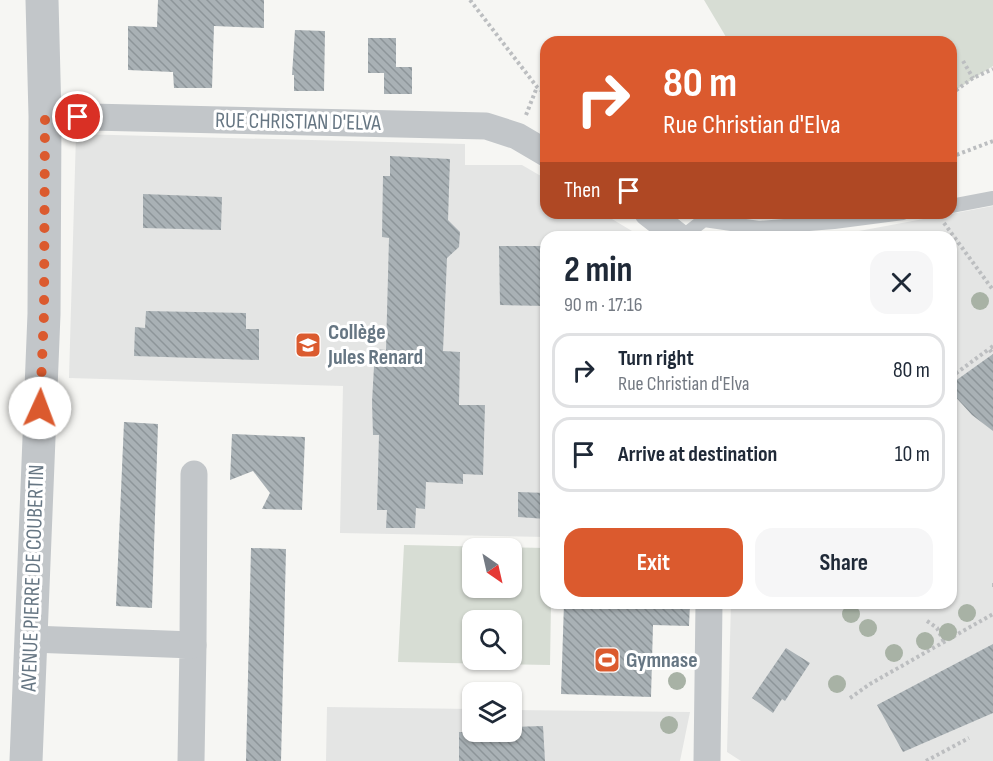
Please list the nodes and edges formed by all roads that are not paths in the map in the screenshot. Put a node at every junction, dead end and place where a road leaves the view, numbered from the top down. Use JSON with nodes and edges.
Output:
{"nodes":[{"id":1,"x":42,"y":0,"type":"edge"},
{"id":2,"x":45,"y":116,"type":"junction"},
{"id":3,"x":540,"y":149,"type":"edge"},
{"id":4,"x":993,"y":198,"type":"edge"},
{"id":5,"x":957,"y":205,"type":"edge"},
{"id":6,"x":656,"y":219,"type":"edge"},
{"id":7,"x":857,"y":219,"type":"edge"},
{"id":8,"x":673,"y":231,"type":"edge"},
{"id":9,"x":689,"y":231,"type":"edge"},
{"id":10,"x":194,"y":474,"type":"dead end"},
{"id":11,"x":709,"y":609,"type":"edge"},
{"id":12,"x":31,"y":639,"type":"junction"},
{"id":13,"x":193,"y":645,"type":"junction"},
{"id":14,"x":26,"y":761,"type":"edge"},
{"id":15,"x":190,"y":761,"type":"edge"},
{"id":16,"x":707,"y":761,"type":"edge"}],
"edges":[{"from":1,"to":2,"type":"street","name":"AVENUE PIERRE DE COUBERTIN"},
{"from":2,"to":3,"type":"street","name":"RUE CHRISTIAN D'ELVA"},
{"from":2,"to":12,"type":"street","name":"AVENUE PIERRE DE COUBERTIN"},
{"from":4,"to":5,"type":"lane"},
{"from":6,"to":8,"type":"street"},
{"from":7,"to":9,"type":"lane"},
{"from":10,"to":13,"type":"street"},
{"from":11,"to":16,"type":"street"},
{"from":12,"to":13,"type":"street"},
{"from":12,"to":14,"type":"street","name":"AVENUE PIERRE DE COUBERTIN"},
{"from":13,"to":15,"type":"street"}]}
